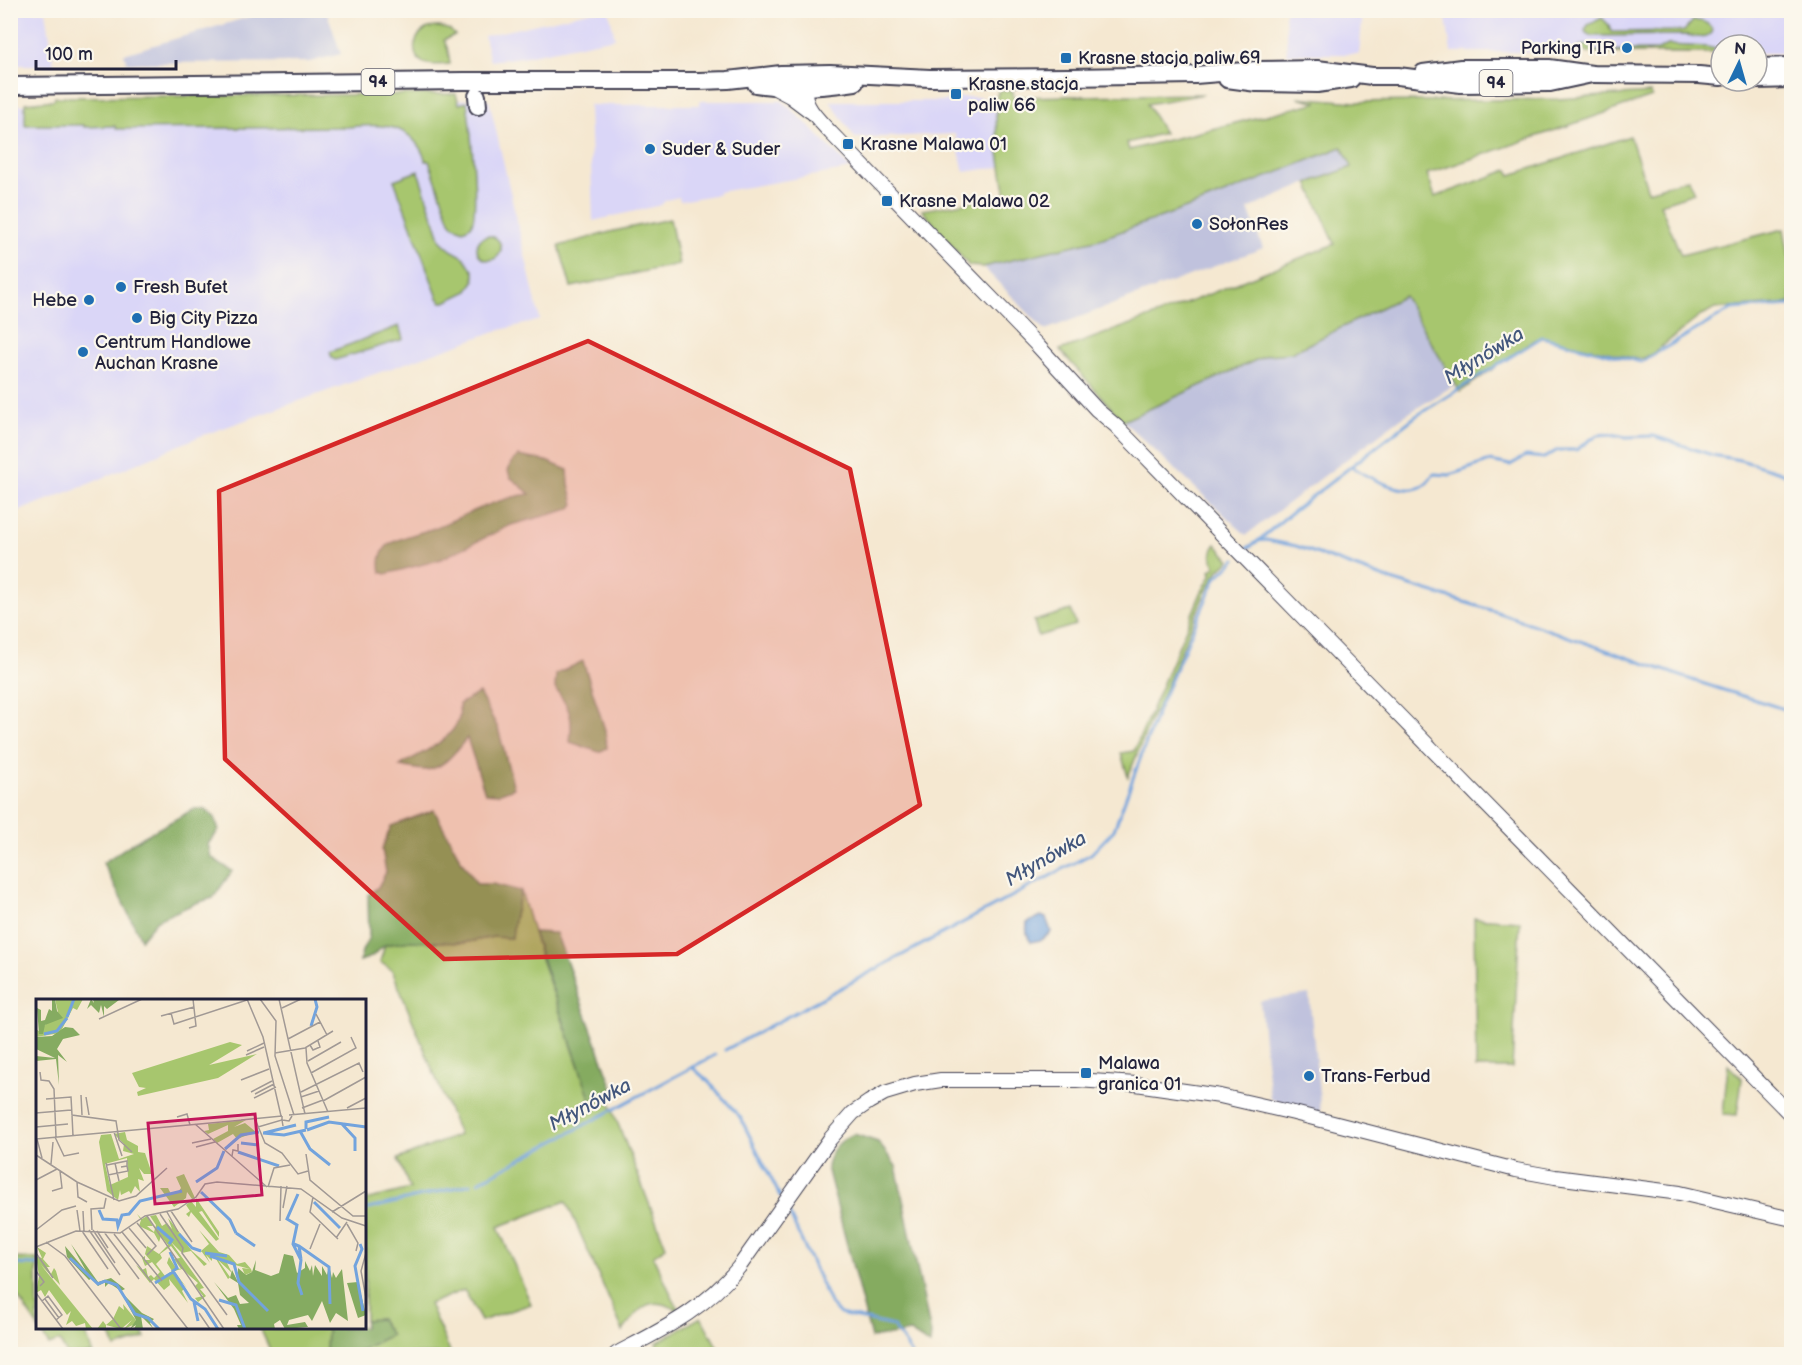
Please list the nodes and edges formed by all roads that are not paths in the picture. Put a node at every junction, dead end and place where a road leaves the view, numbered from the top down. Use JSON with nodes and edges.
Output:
{"nodes":[{"id":1,"x":1791,"y":66,"type":"edge"},
{"id":2,"x":1769,"y":67,"type":"edge"},
{"id":3,"x":1709,"y":73,"type":"edge"},
{"id":4,"x":820,"y":74,"type":"junction"},
{"id":5,"x":1699,"y":75,"type":"junction"},
{"id":6,"x":1709,"y":76,"type":"edge"},
{"id":7,"x":889,"y":77,"type":"junction"},
{"id":8,"x":776,"y":80,"type":"junction"},
{"id":9,"x":1769,"y":80,"type":"edge"},
{"id":10,"x":1791,"y":80,"type":"edge"},
{"id":11,"x":10,"y":86,"type":"edge"},
{"id":12,"x":805,"y":86,"type":"junction"},
{"id":13,"x":811,"y":111,"type":"junction"},
{"id":14,"x":1791,"y":1116,"type":"edge"},
{"id":15,"x":1791,"y":1218,"type":"edge"},
{"id":16,"x":616,"y":1354,"type":"edge"}],
"edges":[{"from":1,"to":2,"type":"main road"},
{"from":3,"to":5,"type":"main road","number":"94"},
{"from":4,"to":7,"type":"main road","number":"94"},
{"from":4,"to":8,"type":"main road","number":"94"},
{"from":4,"to":12,"type":"street"},
{"from":5,"to":6,"type":"main road","number":"94"},
{"from":5,"to":7,"type":"main road","number":"94"},
{"from":7,"to":12,"type":"main road","number":"94"},
{"from":8,"to":11,"type":"main road","number":"94"},
{"from":8,"to":12,"type":"main road","number":"94"},
{"from":8,"to":13,"type":"street"},
{"from":9,"to":10,"type":"main road"},
{"from":12,"to":13,"type":"street"},
{"from":13,"to":14,"type":"street"},
{"from":15,"to":16,"type":"street"}]}
